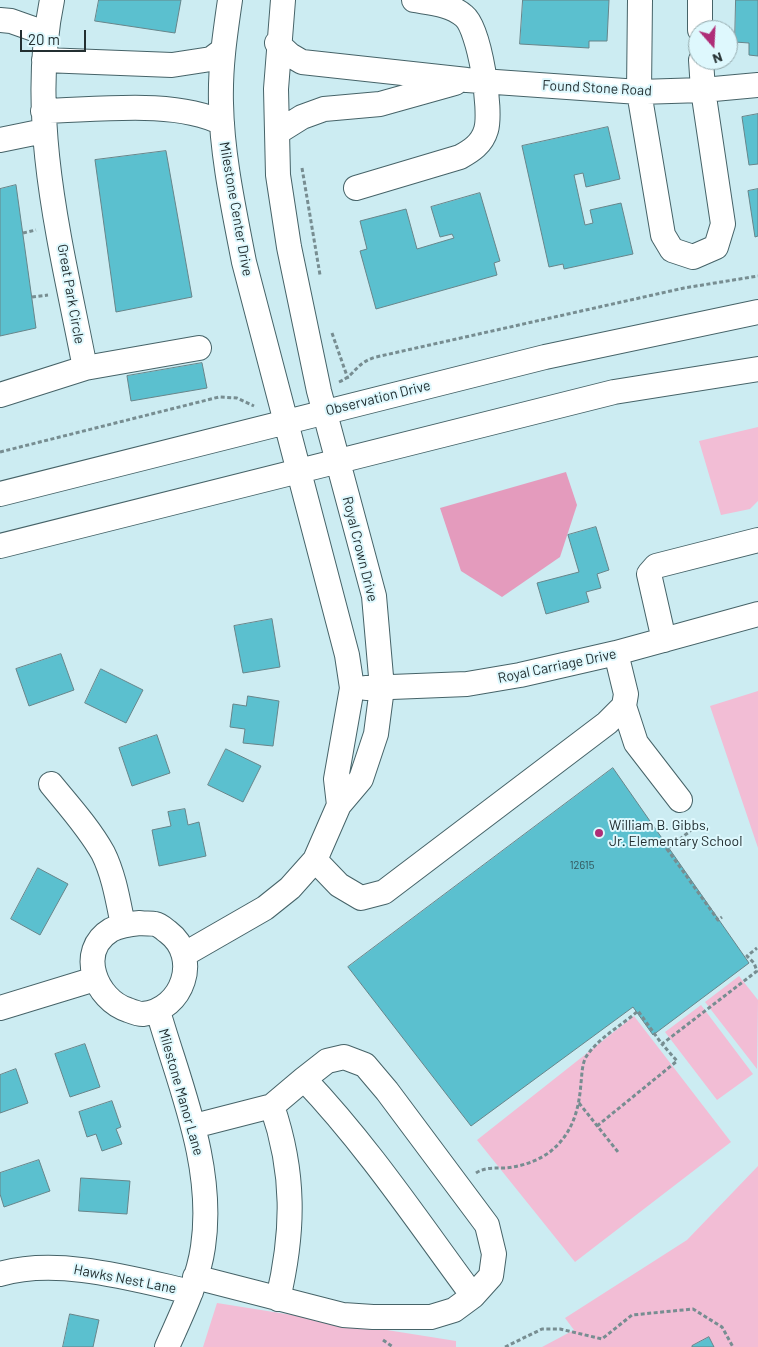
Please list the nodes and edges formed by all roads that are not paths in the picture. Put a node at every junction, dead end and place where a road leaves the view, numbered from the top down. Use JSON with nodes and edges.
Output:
{"nodes":[{"id":1,"x":52,"y":0,"type":"edge"},
{"id":2,"x":230,"y":0,"type":"edge"},
{"id":3,"x":282,"y":0,"type":"edge"},
{"id":4,"x":414,"y":0,"type":"edge"},
{"id":5,"x":640,"y":0,"type":"edge"},
{"id":6,"x":700,"y":0,"type":"edge"},
{"id":7,"x":0,"y":20,"type":"edge"},
{"id":8,"x":700,"y":20,"type":"edge"},
{"id":9,"x":45,"y":33,"type":"junction"},
{"id":10,"x":277,"y":43,"type":"junction"},
{"id":11,"x":223,"y":50,"type":"junction"},
{"id":12,"x":44,"y":60,"type":"junction"},
{"id":13,"x":702,"y":70,"type":"edge"},
{"id":14,"x":475,"y":81,"type":"junction"},
{"id":15,"x":758,"y":85,"type":"edge"},
{"id":16,"x":703,"y":90,"type":"junction"},
{"id":17,"x":638,"y":92,"type":"junction"},
{"id":18,"x":44,"y":121,"type":"junction"},
{"id":19,"x":222,"y":123,"type":"junction"},
{"id":20,"x":278,"y":132,"type":"junction"},
{"id":21,"x":0,"y":140,"type":"edge"},
{"id":22,"x":356,"y":188,"type":"dead end"},
{"id":23,"x":758,"y":312,"type":"edge"},
{"id":24,"x":200,"y":348,"type":"dead end"},
{"id":25,"x":85,"y":368,"type":"junction"},
{"id":26,"x":758,"y":369,"type":"edge"},
{"id":27,"x":0,"y":395,"type":"edge"},
{"id":28,"x":321,"y":401,"type":"junction"},
{"id":29,"x":283,"y":411,"type":"junction"},
{"id":30,"x":337,"y":462,"type":"junction"},
{"id":31,"x":299,"y":471,"type":"junction"},
{"id":32,"x":0,"y":494,"type":"edge"},
{"id":33,"x":758,"y":540,"type":"edge"},
{"id":34,"x":0,"y":546,"type":"edge"},
{"id":35,"x":758,"y":614,"type":"edge"},
{"id":36,"x":664,"y":640,"type":"junction"},
{"id":37,"x":616,"y":653,"type":"junction"},
{"id":38,"x":352,"y":688,"type":"junction"},
{"id":39,"x":382,"y":688,"type":"junction"},
{"id":40,"x":624,"y":706,"type":"junction"},
{"id":41,"x":51,"y":784,"type":"dead end"},
{"id":42,"x":680,"y":800,"type":"dead end"},
{"id":43,"x":339,"y":806,"type":"junction"},
{"id":44,"x":315,"y":860,"type":"junction"},
{"id":45,"x":123,"y":925,"type":"junction"},
{"id":46,"x":185,"y":954,"type":"junction"},
{"id":47,"x":95,"y":979,"type":"junction"},
{"id":48,"x":0,"y":1008,"type":"edge"},
{"id":49,"x":158,"y":1011,"type":"junction"},
{"id":50,"x":304,"y":1078,"type":"junction"},
{"id":51,"x":272,"y":1106,"type":"junction"},
{"id":52,"x":194,"y":1126,"type":"junction"},
{"id":53,"x":0,"y":1274,"type":"edge"},
{"id":54,"x":193,"y":1284,"type":"junction"},
{"id":55,"x":473,"y":1296,"type":"junction"},
{"id":56,"x":278,"y":1299,"type":"junction"},
{"id":57,"x":167,"y":1347,"type":"edge"}],
"edges":[{"from":1,"to":9,"type":"street","name":"Great Park Circle"},
{"from":2,"to":11,"type":"street","name":"Milestone Center Drive"},
{"from":3,"to":10,"type":"street"},
{"from":4,"to":14,"type":"street"},
{"from":5,"to":17,"type":"street"},
{"from":6,"to":8,"type":"street"},
{"from":7,"to":9,"type":"street"},
{"from":9,"to":12,"type":"street","name":"Great Park Circle"},
{"from":10,"to":14,"type":"street","name":"Found Stone Road"},
{"from":10,"to":20,"type":"street"},
{"from":11,"to":12,"type":"street"},
{"from":11,"to":19,"type":"street","name":"Milestone Center Drive"},
{"from":12,"to":18,"type":"street","name":"Great Park Circle"},
{"from":13,"to":16,"type":"street"},
{"from":14,"to":17,"type":"street","name":"Found Stone Road"},
{"from":14,"to":20,"type":"street","name":"Found Stone Road"},
{"from":14,"to":22,"type":"street"},
{"from":15,"to":16,"type":"street","name":"Found Stone Road"},
{"from":16,"to":17,"type":"street","name":"Found Stone Road"},
{"from":16,"to":17,"type":"street"},
{"from":18,"to":19,"type":"street"},
{"from":18,"to":21,"type":"street"},
{"from":18,"to":25,"type":"street","name":"Great Park Circle"},
{"from":19,"to":29,"type":"street","name":"Milestone Center Drive"},
{"from":20,"to":28,"type":"street"},
{"from":23,"to":28,"type":"street","name":"Observation Drive"},
{"from":24,"to":25,"type":"street"},
{"from":25,"to":27,"type":"street"},
{"from":26,"to":30,"type":"street"},
{"from":28,"to":29,"type":"street","name":"Observation Drive"},
{"from":28,"to":30,"type":"street"},
{"from":29,"to":31,"type":"street","name":"Milestone Center Drive"},
{"from":29,"to":32,"type":"street","name":"Observation Drive"},
{"from":30,"to":31,"type":"street"},
{"from":30,"to":39,"type":"street","name":"Royal Crown Drive"},
{"from":31,"to":34,"type":"street"},
{"from":31,"to":38,"type":"street"},
{"from":33,"to":36,"type":"street"},
{"from":35,"to":36,"type":"street","name":"Royal Carriage Drive"},
{"from":36,"to":37,"type":"street","name":"Royal Carriage Drive"},
{"from":37,"to":39,"type":"street","name":"Royal Carriage Drive"},
{"from":37,"to":40,"type":"street"},
{"from":38,"to":39,"type":"street","name":"Royal Carriage Drive"},
{"from":38,"to":43,"type":"street"},
{"from":39,"to":43,"type":"street","name":"Royal Crown Drive"},
{"from":40,"to":42,"type":"street"},
{"from":40,"to":44,"type":"street"},
{"from":41,"to":45,"type":"street"},
{"from":43,"to":44,"type":"street","name":"Royal Crown Drive"},
{"from":44,"to":46,"type":"street","name":"Royal Crown Drive"},
{"from":45,"to":46,"type":"street"},
{"from":45,"to":47,"type":"street"},
{"from":46,"to":49,"type":"street"},
{"from":47,"to":48,"type":"street"},
{"from":47,"to":49,"type":"street"},
{"from":49,"to":52,"type":"street","name":"Milestone Manor Lane"},
{"from":50,"to":51,"type":"street","name":"Hawks Nest Lane"},
{"from":50,"to":55,"type":"street"},
{"from":50,"to":55,"type":"street","name":"Hawks Nest Lane"},
{"from":51,"to":52,"type":"street"},
{"from":51,"to":56,"type":"street"},
{"from":52,"to":54,"type":"street","name":"Milestone Manor Lane"},
{"from":53,"to":54,"type":"street","name":"Hawks Nest Lane"},
{"from":54,"to":56,"type":"street","name":"Hawks Nest Lane"},
{"from":54,"to":57,"type":"street","name":"Milestone Manor Lane"},
{"from":55,"to":56,"type":"street","name":"Hawks Nest Lane"}]}
